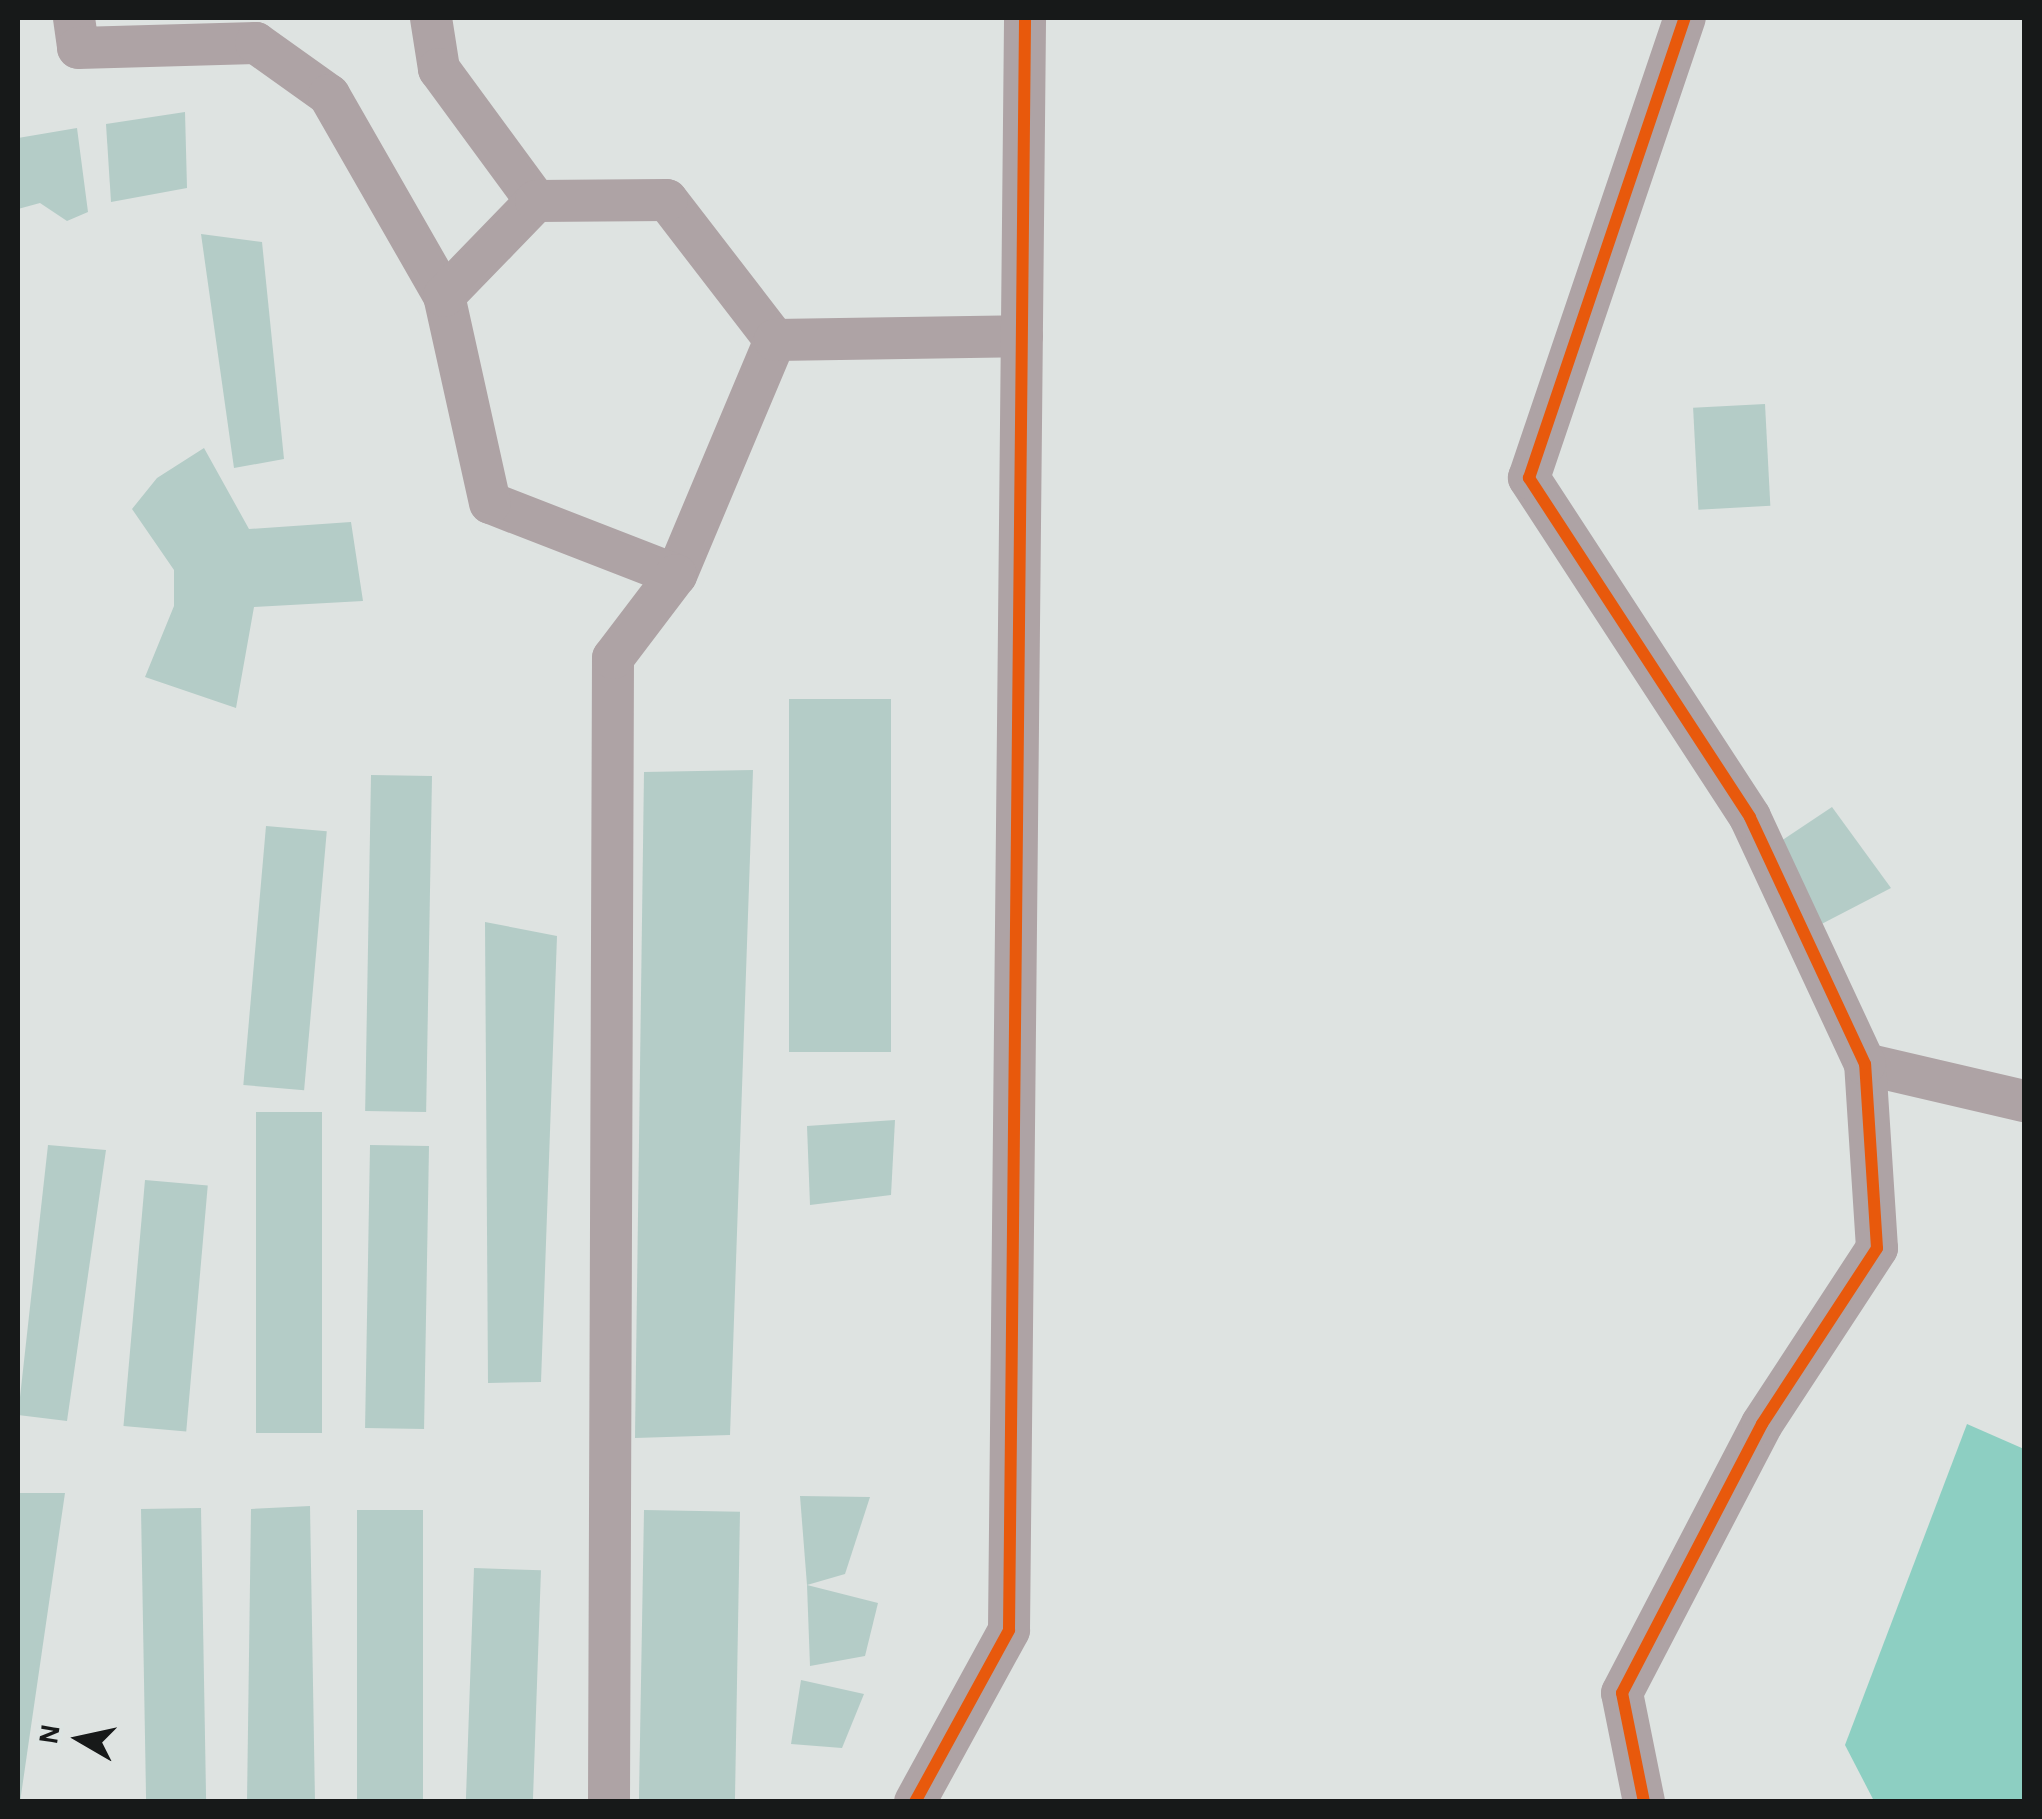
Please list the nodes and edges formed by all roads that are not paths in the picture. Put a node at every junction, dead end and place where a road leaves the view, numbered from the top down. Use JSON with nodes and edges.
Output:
{"nodes":[{"id":1,"x":74,"y":18,"type":"edge"},
{"id":2,"x":431,"y":18,"type":"edge"},
{"id":3,"x":1025,"y":18,"type":"edge"},
{"id":4,"x":1684,"y":18,"type":"edge"},
{"id":5,"x":536,"y":201,"type":"junction"},
{"id":6,"x":444,"y":296,"type":"junction"},
{"id":7,"x":1022,"y":336,"type":"junction"},
{"id":8,"x":775,"y":340,"type":"junction"},
{"id":9,"x":676,"y":576,"type":"junction"},
{"id":10,"x":1865,"y":1064,"type":"junction"},
{"id":11,"x":2024,"y":1101,"type":"edge"},
{"id":12,"x":608,"y":1802,"type":"edge"},
{"id":13,"x":914,"y":1802,"type":"edge"},
{"id":14,"x":1644,"y":1802,"type":"edge"}],
"edges":[{"from":1,"to":6,"type":"street"},
{"from":2,"to":5,"type":"street"},
{"from":3,"to":7,"type":"street"},
{"from":4,"to":10,"type":"street"},
{"from":5,"to":6,"type":"street"},
{"from":5,"to":8,"type":"street"},
{"from":6,"to":9,"type":"street"},
{"from":7,"to":8,"type":"street"},
{"from":7,"to":13,"type":"street"},
{"from":8,"to":9,"type":"street"},
{"from":9,"to":12,"type":"street"},
{"from":10,"to":11,"type":"street"},
{"from":10,"to":14,"type":"street"}]}
